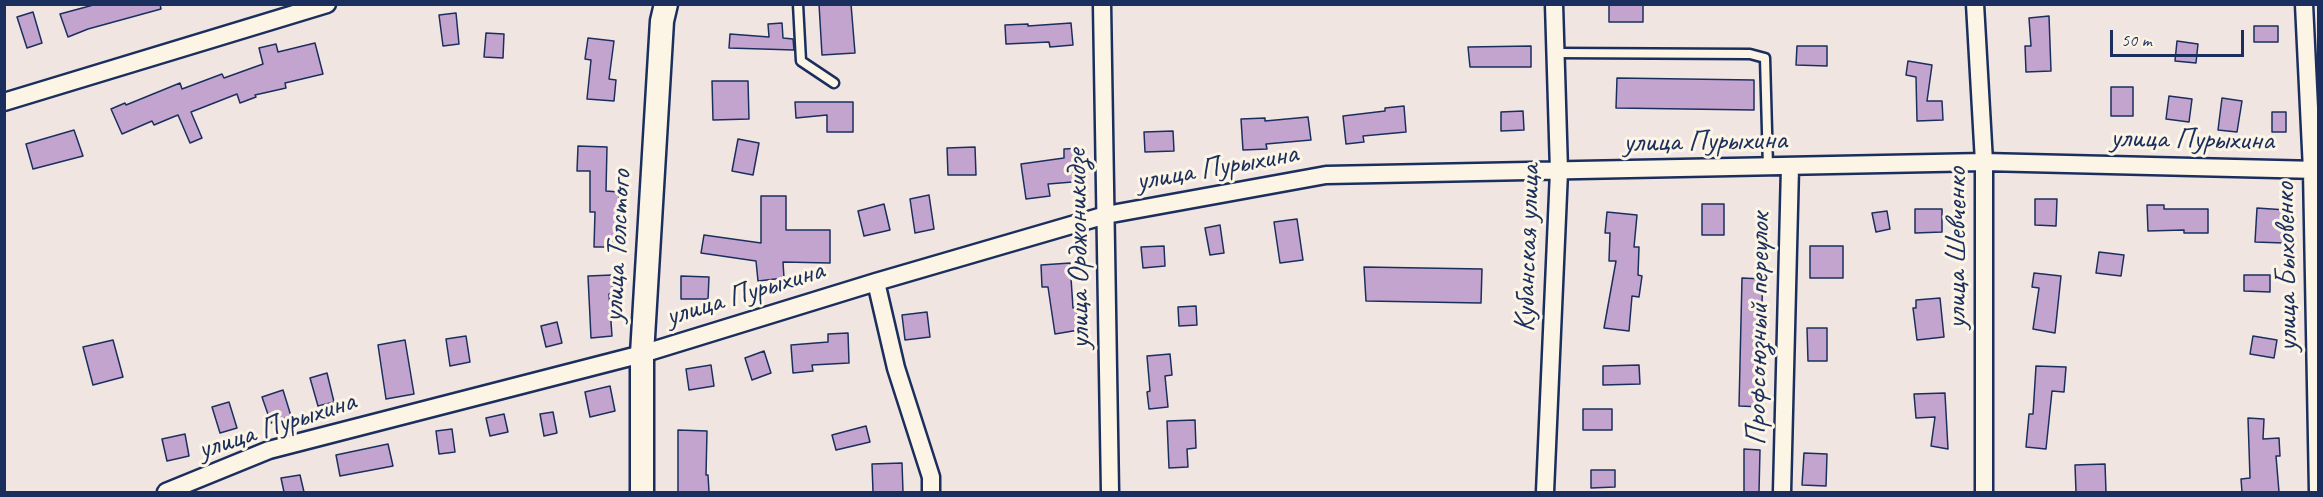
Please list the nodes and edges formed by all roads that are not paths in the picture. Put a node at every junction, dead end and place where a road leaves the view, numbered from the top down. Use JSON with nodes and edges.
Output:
{"nodes":[{"id":1,"x":327,"y":4,"type":"edge"},
{"id":2,"x":666,"y":4,"type":"edge"},
{"id":3,"x":798,"y":4,"type":"edge"},
{"id":4,"x":1102,"y":4,"type":"edge"},
{"id":5,"x":1554,"y":4,"type":"edge"},
{"id":6,"x":1975,"y":4,"type":"edge"},
{"id":7,"x":2304,"y":4,"type":"edge"},
{"id":8,"x":1556,"y":53,"type":"junction"},
{"id":9,"x":834,"y":83,"type":"dead end"},
{"id":10,"x":4,"y":102,"type":"edge"},
{"id":11,"x":1984,"y":162,"type":"junction"},
{"id":12,"x":1768,"y":167,"type":"junction"},
{"id":13,"x":1790,"y":167,"type":"junction"},
{"id":14,"x":2315,"y":170,"type":"edge"},
{"id":15,"x":1559,"y":171,"type":"junction"},
{"id":16,"x":1106,"y":215,"type":"junction"},
{"id":17,"x":876,"y":282,"type":"junction"},
{"id":18,"x":642,"y":354,"type":"junction"},
{"id":19,"x":166,"y":492,"type":"edge"},
{"id":20,"x":642,"y":492,"type":"edge"},
{"id":21,"x":931,"y":492,"type":"edge"},
{"id":22,"x":1110,"y":492,"type":"edge"},
{"id":23,"x":1545,"y":492,"type":"edge"},
{"id":24,"x":1782,"y":492,"type":"edge"},
{"id":25,"x":1984,"y":492,"type":"edge"},
{"id":26,"x":2318,"y":492,"type":"edge"}],
"edges":[{"from":1,"to":10,"type":"street"},
{"from":2,"to":18,"type":"street","name":"улица Толстого"},
{"from":3,"to":9,"type":"lane"},
{"from":4,"to":16,"type":"street","name":"улица Орджоникидзе"},
{"from":5,"to":8,"type":"street","name":"Кубанская улица"},
{"from":6,"to":11,"type":"street","name":"улица Шевченко"},
{"from":7,"to":14,"type":"street","name":"улица Быховенко"},
{"from":8,"to":12,"type":"lane"},
{"from":8,"to":15,"type":"street","name":"Кубанская улица"},
{"from":11,"to":13,"type":"street","name":"улица Пурыхина"},
{"from":11,"to":14,"type":"street","name":"улица Пурыхина"},
{"from":11,"to":25,"type":"street","name":"улица Шевченко"},
{"from":12,"to":13,"type":"street","name":"улица Пурыхина"},
{"from":12,"to":15,"type":"street","name":"улица Пурыхина"},
{"from":13,"to":24,"type":"street","name":"Профсоюзный переулок"},
{"from":14,"to":26,"type":"street","name":"улица Быховенко"},
{"from":15,"to":16,"type":"street","name":"улица Пурыхина"},
{"from":15,"to":23,"type":"street","name":"Кубанская улица"},
{"from":16,"to":17,"type":"street","name":"улица Пурыхина"},
{"from":16,"to":22,"type":"street","name":"улица Орджоникидзе"},
{"from":17,"to":18,"type":"street","name":"улица Пурыхина"},
{"from":17,"to":21,"type":"street"},
{"from":18,"to":19,"type":"street","name":"улица Пурыхина"},
{"from":18,"to":20,"type":"street","name":"улица Толстого"}]}
